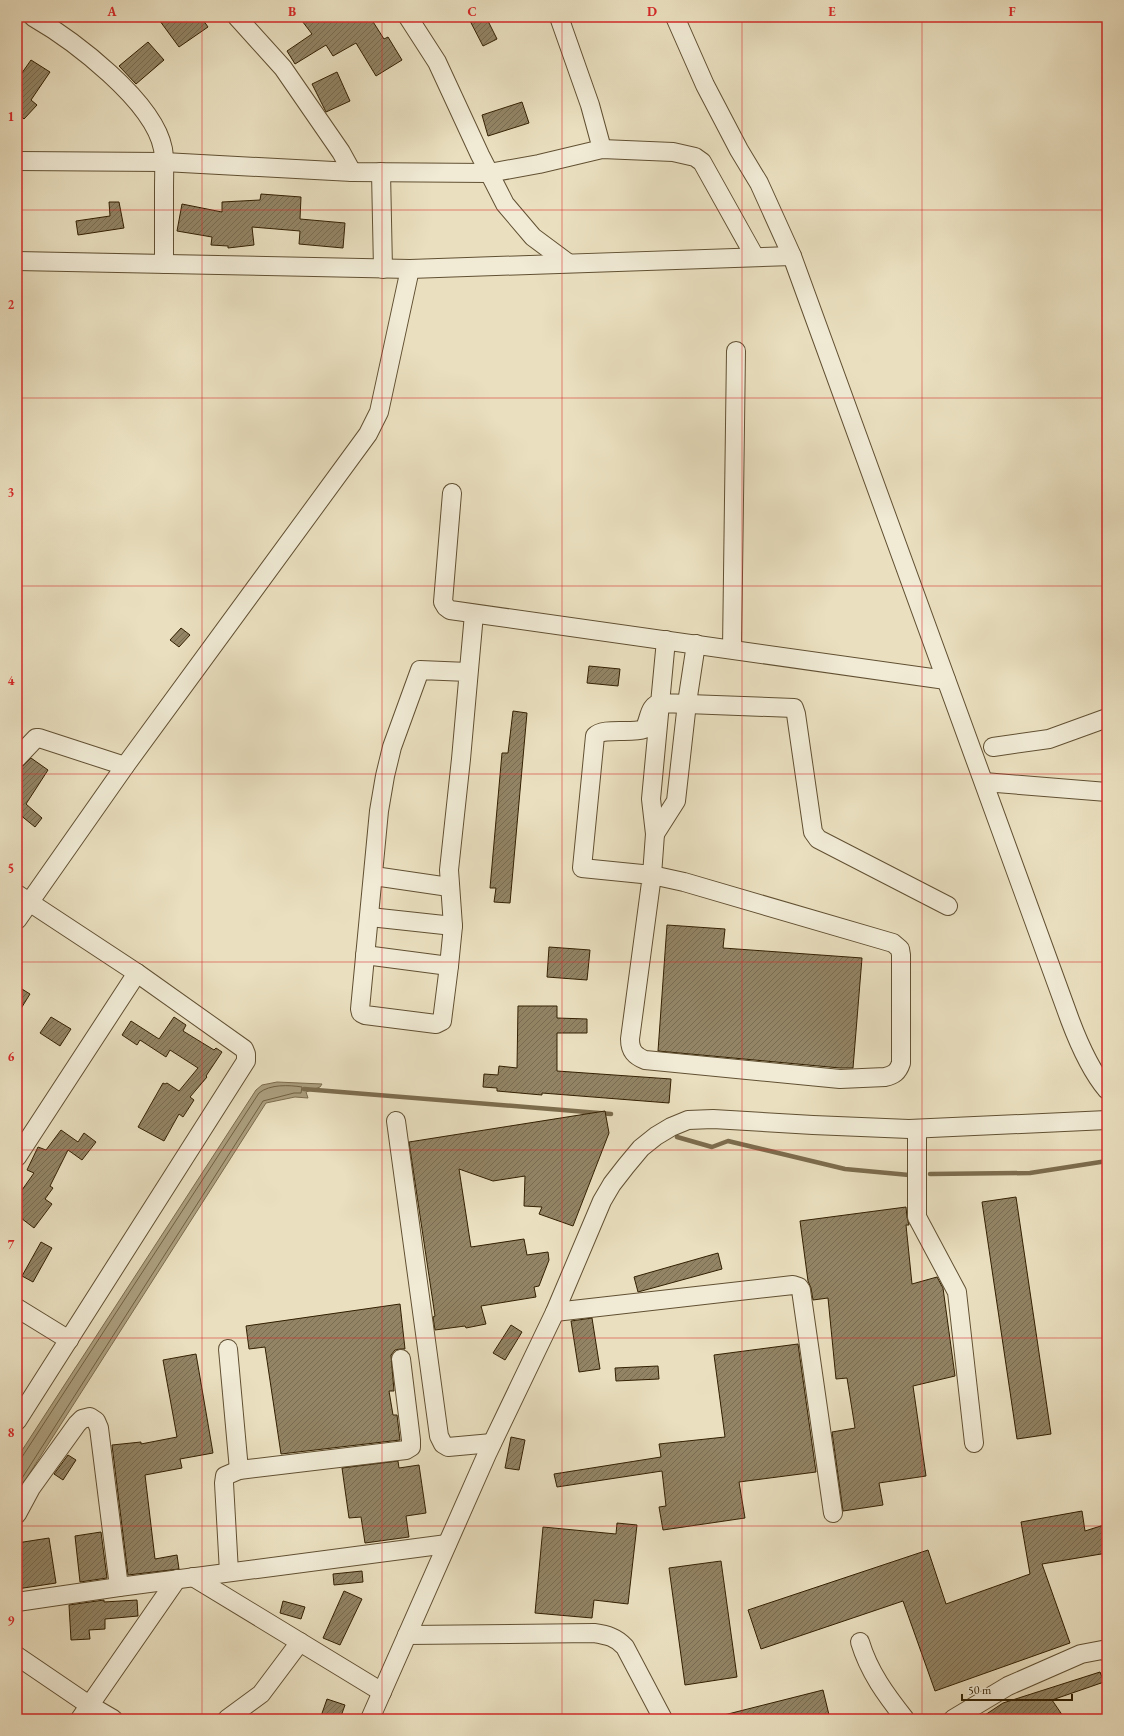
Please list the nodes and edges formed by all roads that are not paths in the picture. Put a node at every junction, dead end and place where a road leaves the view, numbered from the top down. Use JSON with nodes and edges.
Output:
{"nodes":[{"id":1,"x":33,"y":17,"type":"edge"},
{"id":2,"x":237,"y":17,"type":"edge"},
{"id":3,"x":408,"y":17,"type":"edge"},
{"id":4,"x":559,"y":17,"type":"edge"},
{"id":5,"x":675,"y":17,"type":"edge"},
{"id":6,"x":602,"y":149,"type":"junction"},
{"id":7,"x":17,"y":161,"type":"edge"},
{"id":8,"x":164,"y":162,"type":"junction"},
{"id":9,"x":352,"y":172,"type":"junction"},
{"id":10,"x":381,"y":172,"type":"junction"},
{"id":11,"x":488,"y":173,"type":"junction"},
{"id":12,"x":792,"y":256,"type":"junction"},
{"id":13,"x":755,"y":257,"type":"junction"},
{"id":14,"x":17,"y":261,"type":"edge"},
{"id":15,"x":568,"y":263,"type":"junction"},
{"id":16,"x":164,"y":264,"type":"junction"},
{"id":17,"x":383,"y":269,"type":"junction"},
{"id":18,"x":410,"y":269,"type":"junction"},
{"id":19,"x":736,"y":351,"type":"dead end"},
{"id":20,"x":452,"y":493,"type":"dead end"},
{"id":21,"x":474,"y":614,"type":"junction"},
{"id":22,"x":666,"y":640,"type":"junction"},
{"id":23,"x":696,"y":644,"type":"junction"},
{"id":24,"x":732,"y":649,"type":"junction"},
{"id":25,"x":468,"y":672,"type":"junction"},
{"id":26,"x":946,"y":680,"type":"junction"},
{"id":27,"x":660,"y":703,"type":"junction"},
{"id":28,"x":687,"y":703,"type":"junction"},
{"id":29,"x":1107,"y":718,"type":"edge"},
{"id":30,"x":993,"y":747,"type":"dead end"},
{"id":31,"x":17,"y":758,"type":"edge"},
{"id":32,"x":125,"y":766,"type":"junction"},
{"id":33,"x":984,"y":782,"type":"junction"},
{"id":34,"x":1107,"y":792,"type":"edge"},
{"id":35,"x":655,"y":834,"type":"junction"},
{"id":36,"x":652,"y":875,"type":"junction"},
{"id":37,"x":374,"y":876,"type":"junction"},
{"id":38,"x":449,"y":887,"type":"junction"},
{"id":39,"x":23,"y":898,"type":"edge"},
{"id":40,"x":948,"y":906,"type":"dead end"},
{"id":41,"x":370,"y":917,"type":"junction"},
{"id":42,"x":17,"y":920,"type":"edge"},
{"id":43,"x":453,"y":926,"type":"junction"},
{"id":44,"x":365,"y":955,"type":"junction"},
{"id":45,"x":449,"y":966,"type":"junction"},
{"id":46,"x":137,"y":973,"type":"junction"},
{"id":47,"x":1107,"y":1090,"type":"edge"},
{"id":48,"x":1107,"y":1120,"type":"edge"},
{"id":49,"x":396,"y":1121,"type":"dead end"},
{"id":50,"x":917,"y":1129,"type":"junction"},
{"id":51,"x":17,"y":1157,"type":"edge"},
{"id":52,"x":17,"y":1308,"type":"edge"},
{"id":53,"x":555,"y":1312,"type":"junction"},
{"id":54,"x":69,"y":1340,"type":"junction"},
{"id":55,"x":228,"y":1349,"type":"dead end"},
{"id":56,"x":401,"y":1359,"type":"dead end"},
{"id":57,"x":17,"y":1421,"type":"edge"},
{"id":58,"x":492,"y":1443,"type":"junction"},
{"id":59,"x":974,"y":1443,"type":"dead end"},
{"id":60,"x":239,"y":1470,"type":"junction"},
{"id":61,"x":833,"y":1513,"type":"dead end"},
{"id":62,"x":17,"y":1514,"type":"edge"},
{"id":63,"x":448,"y":1544,"type":"junction"},
{"id":64,"x":229,"y":1572,"type":"junction"},
{"id":65,"x":185,"y":1578,"type":"junction"},
{"id":66,"x":119,"y":1587,"type":"junction"},
{"id":67,"x":17,"y":1602,"type":"edge"},
{"id":68,"x":407,"y":1636,"type":"junction"},
{"id":69,"x":300,"y":1642,"type":"junction"},
{"id":70,"x":860,"y":1642,"type":"dead end"},
{"id":71,"x":1107,"y":1652,"type":"edge"},
{"id":72,"x":17,"y":1656,"type":"edge"},
{"id":73,"x":382,"y":1692,"type":"junction"},
{"id":74,"x":85,"y":1712,"type":"edge"},
{"id":75,"x":113,"y":1719,"type":"edge"},
{"id":76,"x":228,"y":1719,"type":"edge"},
{"id":77,"x":370,"y":1719,"type":"edge"},
{"id":78,"x":663,"y":1719,"type":"edge"},
{"id":79,"x":906,"y":1719,"type":"edge"},
{"id":80,"x":953,"y":1719,"type":"edge"}],
"edges":[{"from":1,"to":8,"type":"street"},
{"from":2,"to":9,"type":"street"},
{"from":3,"to":11,"type":"street"},
{"from":4,"to":6,"type":"street"},
{"from":5,"to":12,"type":"street"},
{"from":6,"to":11,"type":"street"},
{"from":6,"to":13,"type":"street"},
{"from":7,"to":8,"type":"street"},
{"from":8,"to":9,"type":"street"},
{"from":8,"to":16,"type":"street"},
{"from":9,"to":10,"type":"street"},
{"from":10,"to":11,"type":"street"},
{"from":10,"to":17,"type":"street"},
{"from":11,"to":15,"type":"street"},
{"from":12,"to":13,"type":"street"},
{"from":12,"to":26,"type":"street"},
{"from":13,"to":15,"type":"street"},
{"from":14,"to":16,"type":"street"},
{"from":15,"to":18,"type":"street"},
{"from":16,"to":17,"type":"street"},
{"from":17,"to":18,"type":"street"},
{"from":18,"to":32,"type":"street"},
{"from":19,"to":24,"type":"street"},
{"from":20,"to":21,"type":"street"},
{"from":21,"to":22,"type":"street"},
{"from":21,"to":25,"type":"street"},
{"from":22,"to":23,"type":"street"},
{"from":22,"to":27,"type":"street"},
{"from":23,"to":24,"type":"street"},
{"from":23,"to":28,"type":"street"},
{"from":24,"to":26,"type":"street"},
{"from":25,"to":37,"type":"street"},
{"from":25,"to":38,"type":"street"},
{"from":26,"to":33,"type":"street"},
{"from":27,"to":28,"type":"street"},
{"from":27,"to":35,"type":"street"},
{"from":27,"to":36,"type":"street"},
{"from":28,"to":35,"type":"street"},
{"from":28,"to":40,"type":"street"},
{"from":29,"to":30,"type":"street"},
{"from":31,"to":32,"type":"street"},
{"from":32,"to":39,"type":"street"},
{"from":33,"to":34,"type":"street"},
{"from":33,"to":47,"type":"street"},
{"from":35,"to":36,"type":"street"},
{"from":36,"to":36,"type":"street"},
{"from":37,"to":38,"type":"street"},
{"from":37,"to":41,"type":"street"},
{"from":38,"to":43,"type":"street"},
{"from":39,"to":42,"type":"street"},
{"from":39,"to":46,"type":"street"},
{"from":41,"to":43,"type":"street"},
{"from":41,"to":44,"type":"street"},
{"from":43,"to":45,"type":"street"},
{"from":44,"to":45,"type":"street"},
{"from":44,"to":45,"type":"street"},
{"from":46,"to":51,"type":"street"},
{"from":46,"to":54,"type":"street"},
{"from":48,"to":50,"type":"street"},
{"from":49,"to":58,"type":"street"},
{"from":50,"to":53,"type":"street"},
{"from":50,"to":59,"type":"street"},
{"from":52,"to":54,"type":"street"},
{"from":53,"to":58,"type":"street"},
{"from":53,"to":61,"type":"street"},
{"from":54,"to":57,"type":"street"},
{"from":55,"to":60,"type":"street"},
{"from":56,"to":60,"type":"street"},
{"from":58,"to":63,"type":"street"},
{"from":60,"to":64,"type":"street"},
{"from":62,"to":66,"type":"street"},
{"from":63,"to":64,"type":"street"},
{"from":63,"to":68,"type":"street"},
{"from":64,"to":65,"type":"street"},
{"from":65,"to":66,"type":"street"},
{"from":65,"to":69,"type":"street"},
{"from":65,"to":74,"type":"street"},
{"from":66,"to":67,"type":"street"},
{"from":68,"to":73,"type":"street"},
{"from":68,"to":78,"type":"street"},
{"from":69,"to":73,"type":"street"},
{"from":69,"to":76,"type":"street"},
{"from":70,"to":79,"type":"street"},
{"from":71,"to":80,"type":"street"},
{"from":72,"to":74,"type":"street"},
{"from":73,"to":77,"type":"street"},
{"from":74,"to":75,"type":"street"}]}
